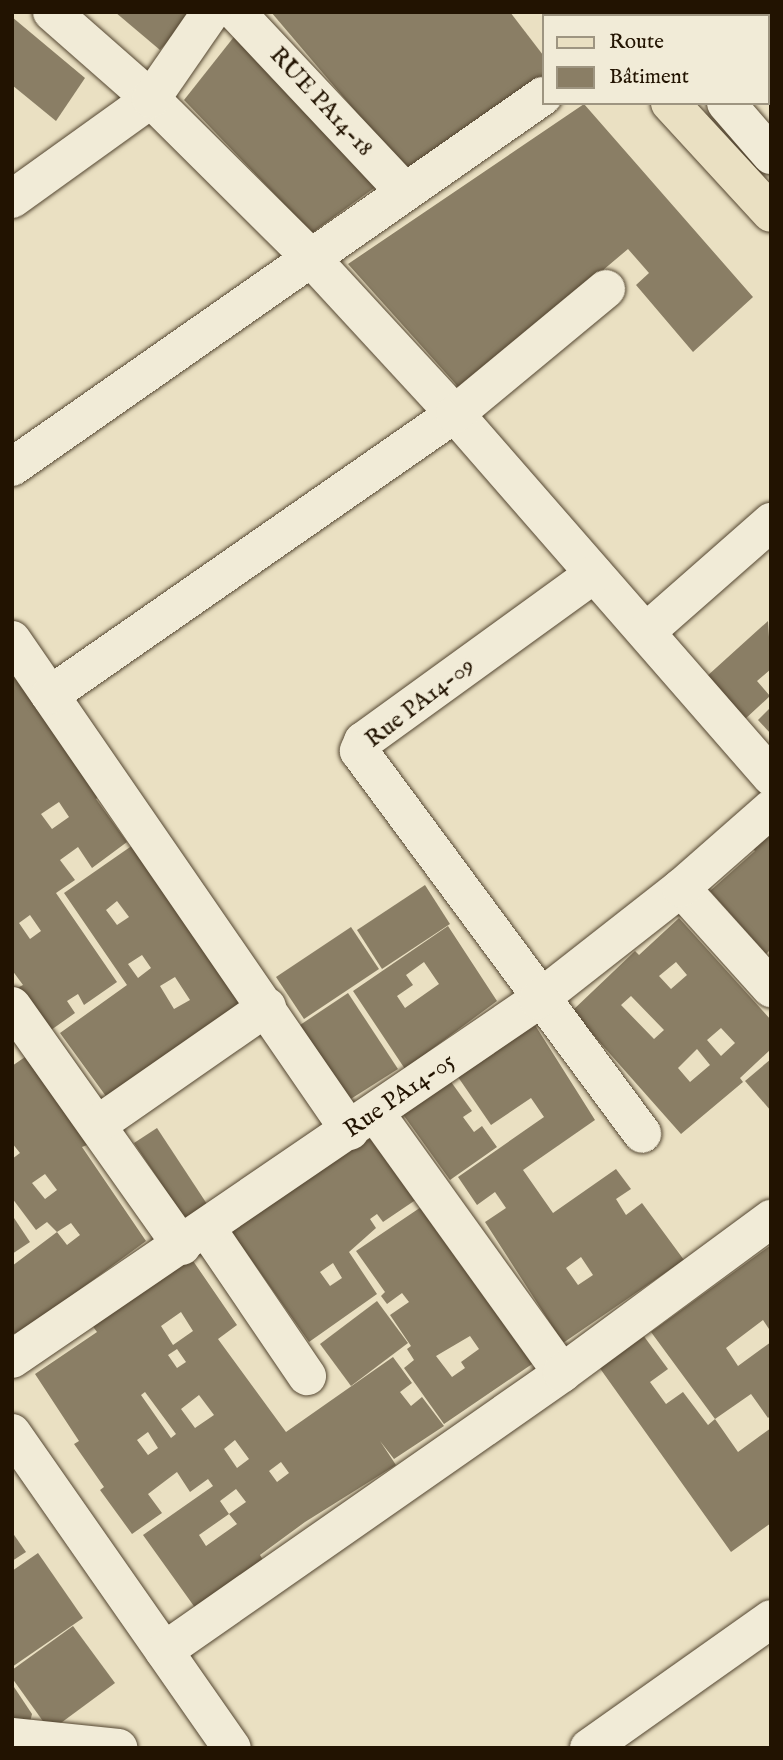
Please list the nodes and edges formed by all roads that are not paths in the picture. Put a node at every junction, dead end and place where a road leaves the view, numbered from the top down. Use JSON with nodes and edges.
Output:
{"nodes":[{"id":1,"x":52,"y":12,"type":"edge"},
{"id":2,"x":211,"y":12,"type":"edge"},
{"id":3,"x":236,"y":12,"type":"edge"},
{"id":4,"x":542,"y":97,"type":"edge"},
{"id":5,"x":151,"y":99,"type":"junction"},
{"id":6,"x":672,"y":105,"type":"edge"},
{"id":7,"x":728,"y":105,"type":"edge"},
{"id":8,"x":771,"y":155,"type":"edge"},
{"id":9,"x":405,"y":192,"type":"junction"},
{"id":10,"x":12,"y":199,"type":"edge"},
{"id":11,"x":771,"y":214,"type":"edge"},
{"id":12,"x":311,"y":258,"type":"junction"},
{"id":13,"x":606,"y":289,"type":"dead end"},
{"id":14,"x":455,"y":414,"type":"junction"},
{"id":15,"x":12,"y":467,"type":"edge"},
{"id":16,"x":771,"y":522,"type":"edge"},
{"id":17,"x":594,"y":574,"type":"junction"},
{"id":18,"x":646,"y":632,"type":"junction"},
{"id":19,"x":12,"y":640,"type":"edge"},
{"id":20,"x":50,"y":695,"type":"junction"},
{"id":21,"x":771,"y":776,"type":"edge"},
{"id":22,"x":771,"y":809,"type":"edge"},
{"id":23,"x":681,"y":888,"type":"junction"},
{"id":24,"x":771,"y":988,"type":"edge"},
{"id":25,"x":538,"y":1000,"type":"junction"},
{"id":26,"x":12,"y":1006,"type":"edge"},
{"id":27,"x":267,"y":1007,"type":"junction"},
{"id":28,"x":363,"y":1123,"type":"junction"},
{"id":29,"x":97,"y":1125,"type":"junction"},
{"id":30,"x":642,"y":1134,"type":"dead end"},
{"id":31,"x":771,"y":1219,"type":"edge"},
{"id":32,"x":195,"y":1238,"type":"junction"},
{"id":33,"x":12,"y":1359,"type":"edge"},
{"id":34,"x":562,"y":1373,"type":"junction"},
{"id":35,"x":307,"y":1376,"type":"dead end"},
{"id":36,"x":12,"y":1433,"type":"edge"},
{"id":37,"x":771,"y":1619,"type":"edge"},
{"id":38,"x":164,"y":1651,"type":"junction"},
{"id":39,"x":12,"y":1737,"type":"edge"},
{"id":40,"x":227,"y":1746,"type":"edge"},
{"id":41,"x":118,"y":1748,"type":"edge"},
{"id":42,"x":589,"y":1748,"type":"edge"}],
"edges":[{"from":1,"to":5,"type":"street"},
{"from":2,"to":5,"type":"street"},
{"from":3,"to":9,"type":"street","name":"RUE PA14-18"},
{"from":4,"to":9,"type":"street"},
{"from":5,"to":10,"type":"street"},
{"from":5,"to":12,"type":"street"},
{"from":6,"to":11,"type":"main road"},
{"from":7,"to":8,"type":"street"},
{"from":9,"to":12,"type":"street"},
{"from":12,"to":14,"type":"street"},
{"from":12,"to":15,"type":"street"},
{"from":13,"to":14,"type":"street"},
{"from":14,"to":17,"type":"street"},
{"from":14,"to":20,"type":"street"},
{"from":16,"to":18,"type":"street"},
{"from":17,"to":18,"type":"street"},
{"from":17,"to":25,"type":"street","name":"Rue PA14-09"},
{"from":18,"to":21,"type":"street"},
{"from":19,"to":20,"type":"street"},
{"from":20,"to":27,"type":"street"},
{"from":22,"to":23,"type":"street","name":"Rue PA14-05"},
{"from":23,"to":24,"type":"street"},
{"from":23,"to":25,"type":"street","name":"Rue PA14-05"},
{"from":25,"to":28,"type":"street","name":"Rue PA14-05"},
{"from":25,"to":30,"type":"street"},
{"from":26,"to":29,"type":"street"},
{"from":27,"to":28,"type":"street"},
{"from":27,"to":29,"type":"street"},
{"from":28,"to":32,"type":"street","name":"Rue PA14-05"},
{"from":28,"to":34,"type":"street"},
{"from":29,"to":32,"type":"street"},
{"from":31,"to":34,"type":"street"},
{"from":32,"to":33,"type":"street","name":"Rue PA14-05"},
{"from":32,"to":35,"type":"street"},
{"from":34,"to":38,"type":"street"},
{"from":36,"to":38,"type":"street"},
{"from":37,"to":42,"type":"street"},
{"from":38,"to":40,"type":"street"},
{"from":39,"to":41,"type":"street"}]}
